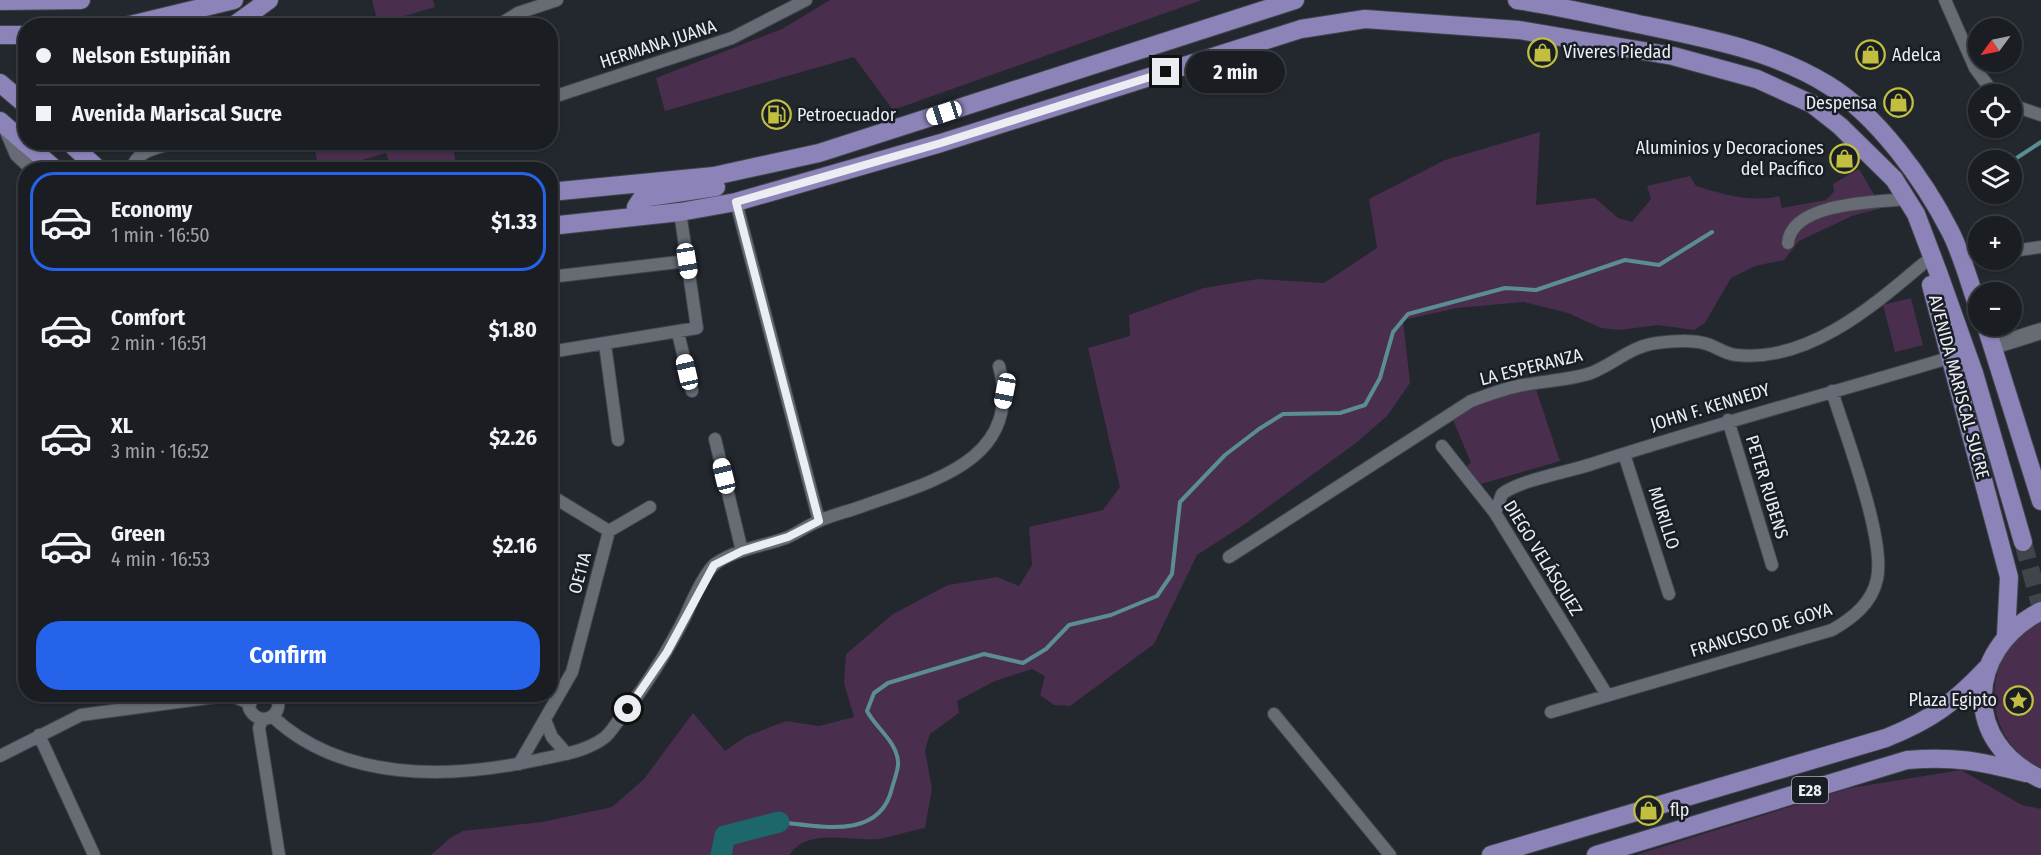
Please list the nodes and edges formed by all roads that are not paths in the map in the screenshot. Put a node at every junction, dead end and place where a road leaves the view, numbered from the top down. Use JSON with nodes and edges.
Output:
{"nodes":[{"id":1,"x":81,"y":0,"type":"edge"},
{"id":2,"x":234,"y":0,"type":"edge"},
{"id":3,"x":269,"y":0,"type":"edge"},
{"id":4,"x":557,"y":0,"type":"edge"},
{"id":5,"x":806,"y":0,"type":"edge"},
{"id":6,"x":1295,"y":0,"type":"edge"},
{"id":7,"x":1517,"y":0,"type":"edge"},
{"id":8,"x":1945,"y":0,"type":"edge"},
{"id":9,"x":0,"y":1,"type":"edge"},
{"id":10,"x":1550,"y":2,"type":"edge"},
{"id":11,"x":164,"y":18,"type":"edge"},
{"id":12,"x":243,"y":18,"type":"edge"},
{"id":13,"x":510,"y":18,"type":"edge"},
{"id":14,"x":0,"y":35,"type":"edge"},
{"id":15,"x":18,"y":35,"type":"edge"},
{"id":16,"x":0,"y":83,"type":"edge"},
{"id":17,"x":1987,"y":84,"type":"edge"},
{"id":18,"x":1028,"y":86,"type":"junction"},
{"id":19,"x":558,"y":95,"type":"edge"},
{"id":20,"x":18,"y":98,"type":"edge"},
{"id":21,"x":2022,"y":108,"type":"edge"},
{"id":22,"x":2041,"y":115,"type":"edge"},
{"id":23,"x":1,"y":122,"type":"edge"},
{"id":24,"x":18,"y":137,"type":"edge"},
{"id":25,"x":941,"y":143,"type":"junction"},
{"id":26,"x":33,"y":150,"type":"edge"},
{"id":27,"x":78,"y":150,"type":"edge"},
{"id":28,"x":151,"y":150,"type":"edge"},
{"id":29,"x":1867,"y":151,"type":"junction"},
{"id":30,"x":23,"y":162,"type":"edge"},
{"id":31,"x":47,"y":162,"type":"edge"},
{"id":32,"x":90,"y":162,"type":"edge"},
{"id":33,"x":134,"y":162,"type":"edge"},
{"id":34,"x":764,"y":165,"type":"junction"},
{"id":35,"x":558,"y":191,"type":"edge"},
{"id":36,"x":1897,"y":200,"type":"junction"},
{"id":37,"x":736,"y":202,"type":"junction"},
{"id":38,"x":1933,"y":204,"type":"junction"},
{"id":39,"x":680,"y":212,"type":"junction"},
{"id":40,"x":642,"y":216,"type":"junction"},
{"id":41,"x":558,"y":224,"type":"edge"},
{"id":42,"x":1788,"y":243,"type":"dead end"},
{"id":43,"x":2041,"y":247,"type":"edge"},
{"id":44,"x":2022,"y":250,"type":"edge"},
{"id":45,"x":1968,"y":256,"type":"edge"},
{"id":46,"x":1959,"y":257,"type":"junction"},
{"id":47,"x":687,"y":261,"type":"junction"},
{"id":48,"x":1924,"y":263,"type":"junction"},
{"id":49,"x":558,"y":277,"type":"edge"},
{"id":50,"x":1968,"y":282,"type":"edge"},
{"id":51,"x":2041,"y":331,"type":"edge"},
{"id":52,"x":678,"y":333,"type":"junction"},
{"id":53,"x":1990,"y":336,"type":"edge"},
{"id":54,"x":605,"y":344,"type":"junction"},
{"id":55,"x":1994,"y":346,"type":"junction"},
{"id":56,"x":558,"y":351,"type":"edge"},
{"id":57,"x":1952,"y":357,"type":"junction"},
{"id":58,"x":999,"y":366,"type":"dead end"},
{"id":59,"x":692,"y":391,"type":"dead end"},
{"id":60,"x":1832,"y":391,"type":"junction"},
{"id":61,"x":1728,"y":420,"type":"junction"},
{"id":62,"x":715,"y":439,"type":"dead end"},
{"id":63,"x":618,"y":440,"type":"dead end"},
{"id":64,"x":1442,"y":446,"type":"dead end"},
{"id":65,"x":1624,"y":454,"type":"junction"},
{"id":66,"x":558,"y":501,"type":"edge"},
{"id":67,"x":2041,"y":501,"type":"edge"},
{"id":68,"x":650,"y":507,"type":"dead end"},
{"id":69,"x":1495,"y":513,"type":"junction"},
{"id":70,"x":819,"y":521,"type":"junction"},
{"id":71,"x":609,"y":531,"type":"junction"},
{"id":72,"x":742,"y":551,"type":"junction"},
{"id":73,"x":1229,"y":557,"type":"dead end"},
{"id":74,"x":1772,"y":565,"type":"dead end"},
{"id":75,"x":1669,"y":594,"type":"dead end"},
{"id":76,"x":2041,"y":611,"type":"edge"},
{"id":77,"x":2006,"y":634,"type":"junction"},
{"id":78,"x":1987,"y":668,"type":"junction"},
{"id":79,"x":1607,"y":695,"type":"junction"},
{"id":80,"x":558,"y":697,"type":"edge"},
{"id":81,"x":178,"y":702,"type":"edge"},
{"id":82,"x":250,"y":702,"type":"edge"},
{"id":83,"x":278,"y":702,"type":"edge"},
{"id":84,"x":555,"y":702,"type":"edge"},
{"id":85,"x":1551,"y":712,"type":"dead end"},
{"id":86,"x":1274,"y":714,"type":"dead end"},
{"id":87,"x":268,"y":718,"type":"junction"},
{"id":88,"x":545,"y":720,"type":"junction"},
{"id":89,"x":39,"y":735,"type":"junction"},
{"id":90,"x":567,"y":754,"type":"junction"},
{"id":91,"x":0,"y":756,"type":"edge"},
{"id":92,"x":519,"y":764,"type":"junction"},
{"id":93,"x":2034,"y":776,"type":"edge"},
{"id":94,"x":94,"y":855,"type":"edge"},
{"id":95,"x":279,"y":855,"type":"edge"},
{"id":96,"x":1390,"y":855,"type":"edge"},
{"id":97,"x":1491,"y":855,"type":"edge"},
{"id":98,"x":1596,"y":855,"type":"edge"}],
"edges":[{"from":1,"to":9,"type":"main road"},
{"from":2,"to":11,"type":"main road"},
{"from":3,"to":12,"type":"main road"},
{"from":4,"to":13,"type":"street"},
{"from":5,"to":19,"type":"street","name":"HERMANA JUANA"},
{"from":6,"to":18,"type":"main road"},
{"from":7,"to":10,"type":"main road","name":"AVENIDA MARISCAL SUCRE"},
{"from":8,"to":17,"type":"street"},
{"from":10,"to":38,"type":"main road","name":"AVENIDA MARISCAL SUCRE"},
{"from":14,"to":15,"type":"main road"},
{"from":16,"to":20,"type":"main road"},
{"from":18,"to":25,"type":"main road"},
{"from":18,"to":34,"type":"main road"},
{"from":21,"to":22,"type":"street"},
{"from":23,"to":24,"type":"main road"},
{"from":23,"to":30,"type":"street"},
{"from":25,"to":29,"type":"main road","name":"AVENIDA MARISCAL SUCRE"},
{"from":25,"to":37,"type":"main road","name":"AVENIDA MARISCAL SUCRE"},
{"from":26,"to":31,"type":"main road"},
{"from":27,"to":32,"type":"main road"},
{"from":28,"to":33,"type":"street"},
{"from":29,"to":36,"type":"main road","name":"AVENIDA MARISCAL SUCRE"},
{"from":29,"to":38,"type":"main road","name":"AVENIDA MARISCAL SUCRE"},
{"from":34,"to":35,"type":"main road"},
{"from":34,"to":40,"type":"main road"},
{"from":36,"to":42,"type":"street"},
{"from":36,"to":48,"type":"main road","name":"AVENIDA MARISCAL SUCRE"},
{"from":37,"to":39,"type":"main road","name":"AVENIDA MARISCAL SUCRE"},
{"from":37,"to":70,"type":"street"},
{"from":38,"to":46,"type":"main road","name":"AVENIDA MARISCAL SUCRE"},
{"from":39,"to":40,"type":"main road","name":"AVENIDA MARISCAL SUCRE"},
{"from":39,"to":47,"type":"street"},
{"from":40,"to":41,"type":"main road","name":"AVENIDA MARISCAL SUCRE"},
{"from":43,"to":44,"type":"street"},
{"from":45,"to":46,"type":"street"},
{"from":46,"to":50,"type":"main road","name":"AVENIDA MARISCAL SUCRE"},
{"from":47,"to":49,"type":"street"},
{"from":47,"to":52,"type":"street"},
{"from":48,"to":57,"type":"main road","name":"AVENIDA MARISCAL SUCRE"},
{"from":48,"to":73,"type":"street","name":"LA ESPERANZA"},
{"from":51,"to":55,"type":"main road"},
{"from":52,"to":54,"type":"street"},
{"from":52,"to":59,"type":"street"},
{"from":53,"to":55,"type":"main road"},
{"from":54,"to":56,"type":"street"},
{"from":54,"to":63,"type":"street"},
{"from":55,"to":67,"type":"main road"},
{"from":57,"to":60,"type":"street","name":"JOHN F. KENNEDY"},
{"from":57,"to":77,"type":"main road","name":"AVENIDA MARISCAL SUCRE"},
{"from":58,"to":70,"type":"street"},
{"from":60,"to":61,"type":"street","name":"JOHN F. KENNEDY"},
{"from":60,"to":79,"type":"street","name":"FRANCISCO DE GOYA"},
{"from":61,"to":65,"type":"street","name":"JOHN F. KENNEDY"},
{"from":61,"to":74,"type":"street","name":"PETER RUBENS"},
{"from":62,"to":72,"type":"street"},
{"from":64,"to":69,"type":"street","name":"DIEGO VELÁSQUEZ"},
{"from":65,"to":69,"type":"street","name":"JOHN F. KENNEDY"},
{"from":65,"to":75,"type":"street","name":"MURILLO"},
{"from":66,"to":71,"type":"street"},
{"from":68,"to":71,"type":"street"},
{"from":69,"to":79,"type":"street","name":"DIEGO VELÁSQUEZ"},
{"from":70,"to":72,"type":"street"},
{"from":71,"to":80,"type":"street","name":"OE11A"},
{"from":72,"to":90,"type":"street"},
{"from":76,"to":77,"type":"main road","number":"E28"},
{"from":77,"to":78,"type":"main road","number":"E28"},
{"from":78,"to":93,"type":"main road","number":"E28"},
{"from":78,"to":97,"type":"main road","number":"E28"},
{"from":79,"to":85,"type":"street","name":"FRANCISCO DE GOYA"},
{"from":81,"to":89,"type":"street"},
{"from":82,"to":87,"type":"street"},
{"from":83,"to":87,"type":"street"},
{"from":84,"to":88,"type":"street","name":"OE11A"},
{"from":86,"to":96,"type":"street"},
{"from":87,"to":92,"type":"street"},
{"from":87,"to":95,"type":"street"},
{"from":88,"to":90,"type":"street"},
{"from":88,"to":92,"type":"street","name":"OE11A"},
{"from":89,"to":91,"type":"street"},
{"from":89,"to":94,"type":"street"},
{"from":90,"to":92,"type":"street"},
{"from":93,"to":98,"type":"main road","number":"E28"}]}
